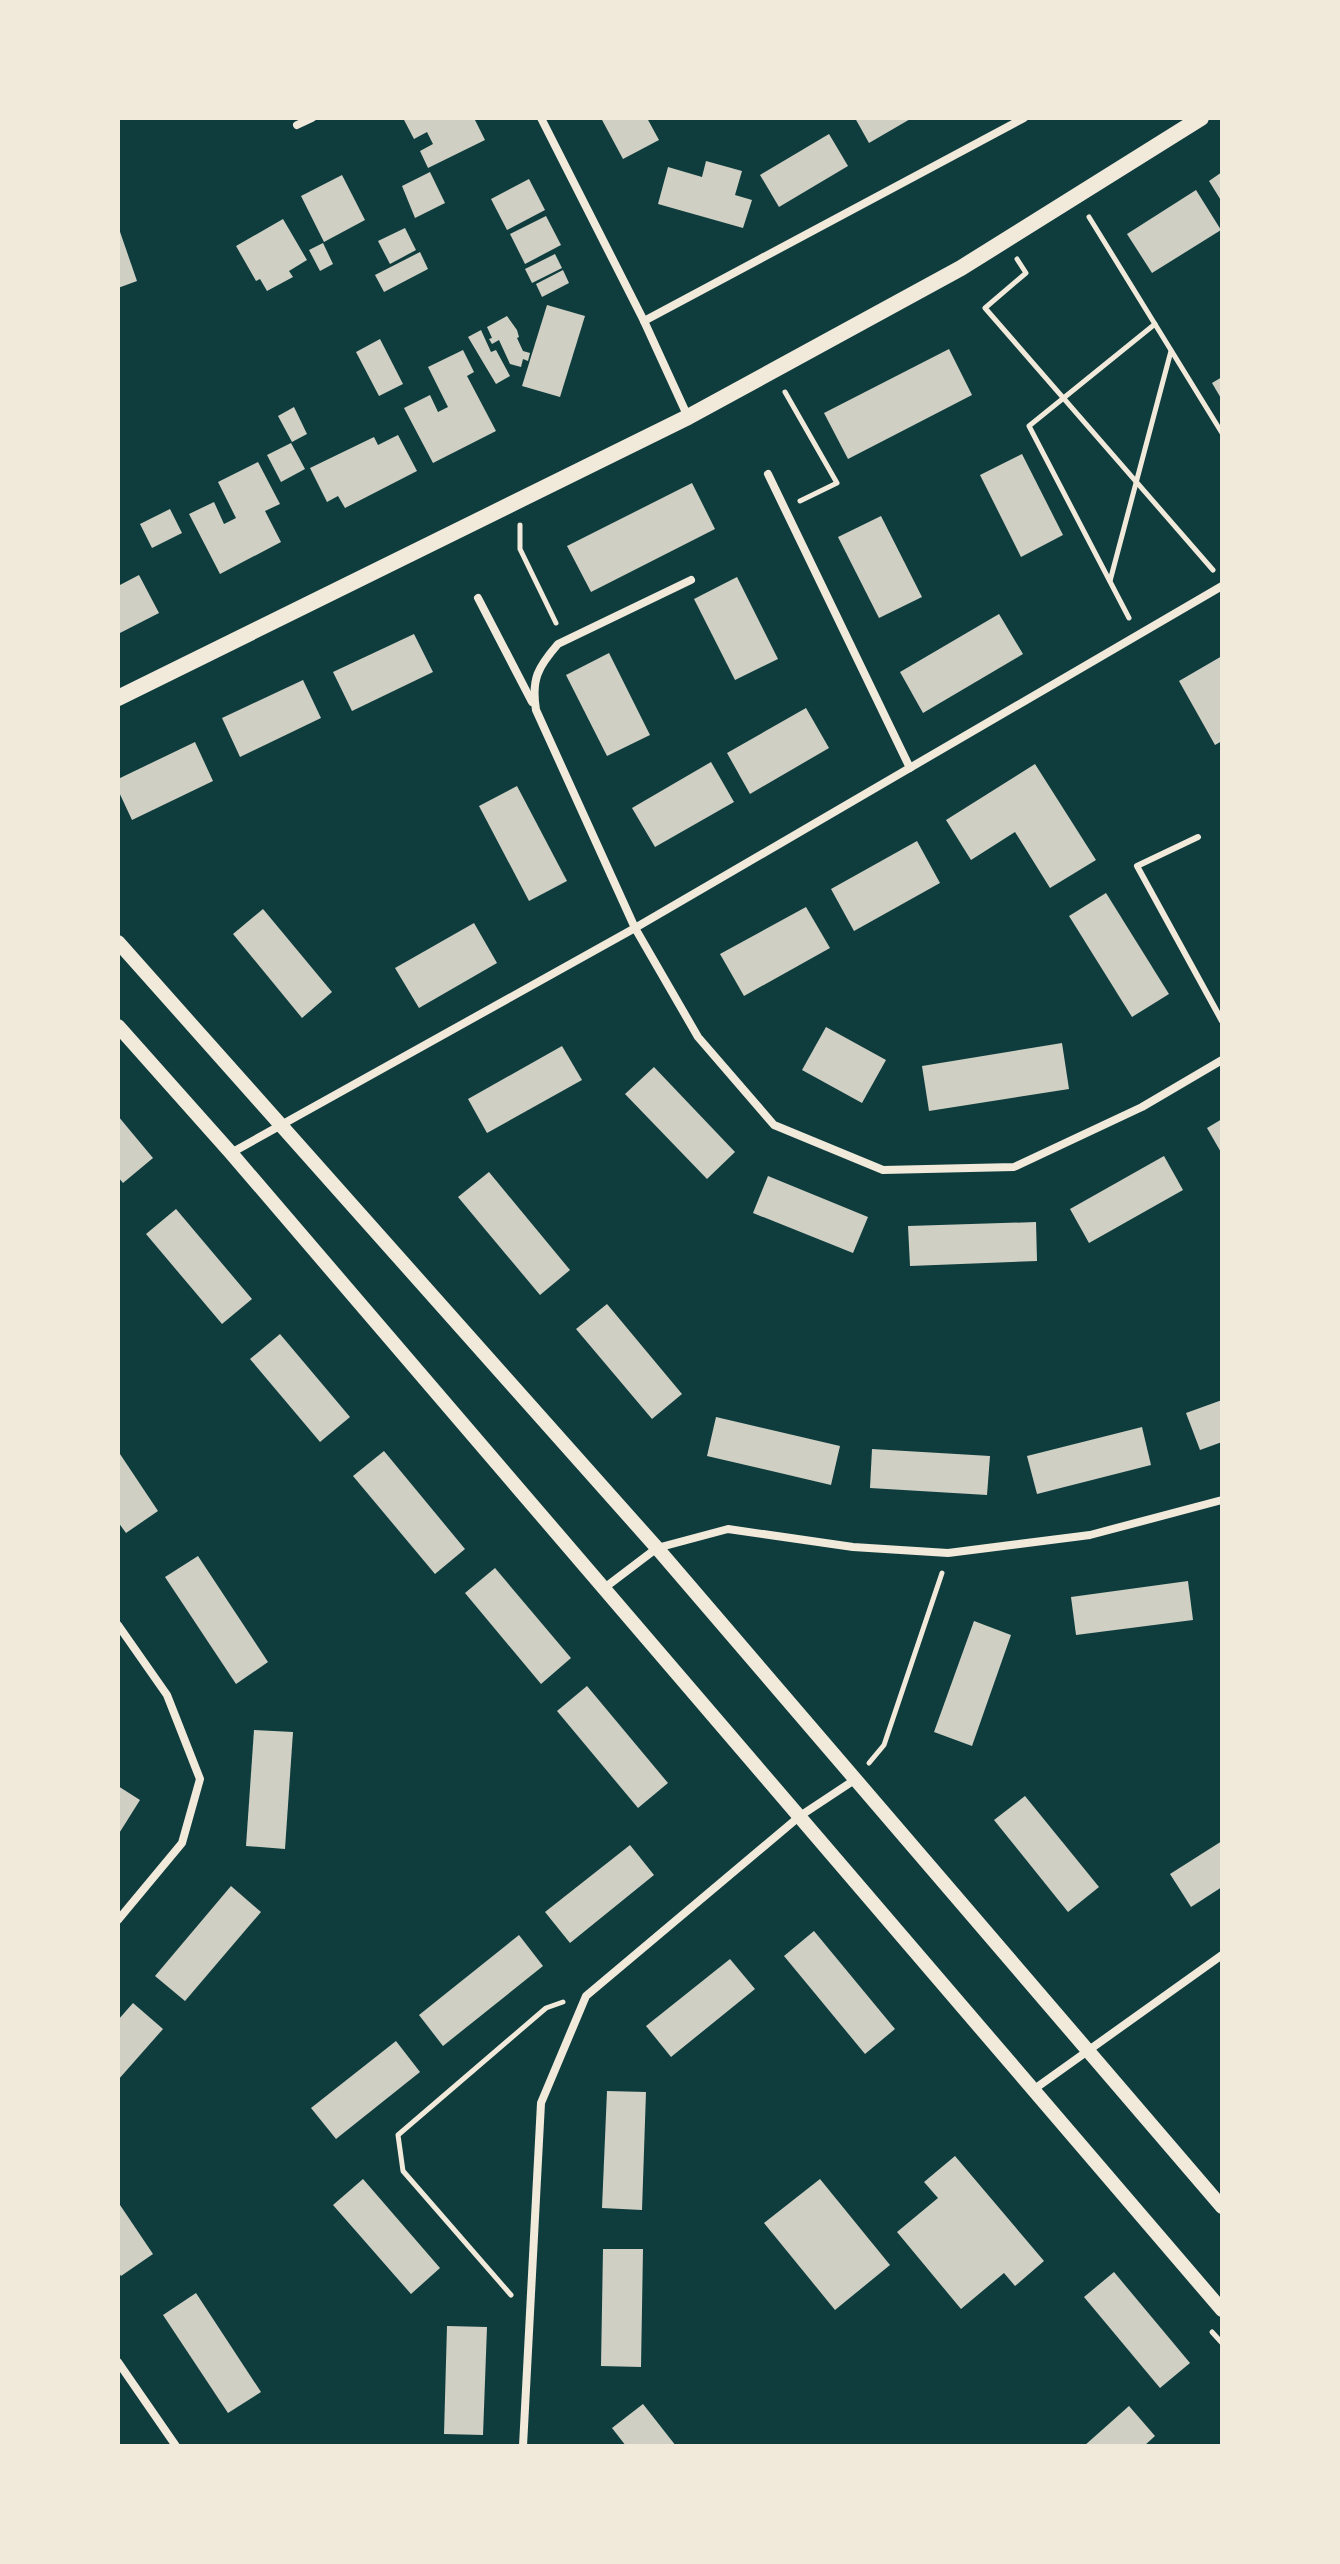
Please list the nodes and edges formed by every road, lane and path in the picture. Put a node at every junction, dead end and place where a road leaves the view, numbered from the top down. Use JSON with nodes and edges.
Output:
{"nodes":[{"id":1,"x":312,"y":118,"type":"edge"},
{"id":2,"x":541,"y":118,"type":"edge"},
{"id":3,"x":1024,"y":118,"type":"edge"},
{"id":4,"x":1201,"y":118,"type":"edge"},
{"id":5,"x":297,"y":125,"type":"dead end"},
{"id":6,"x":1076,"y":196,"type":"junction"},
{"id":7,"x":1005,"y":240,"type":"junction"},
{"id":8,"x":644,"y":321,"type":"junction"},
{"id":9,"x":1155,"y":324,"type":"junction"},
{"id":10,"x":1171,"y":350,"type":"junction"},
{"id":11,"x":773,"y":370,"type":"junction"},
{"id":12,"x":1064,"y":399,"type":"junction"},
{"id":13,"x":688,"y":417,"type":"junction"},
{"id":14,"x":1222,"y":433,"type":"edge"},
{"id":15,"x":768,"y":474,"type":"dead end"},
{"id":16,"x":1136,"y":481,"type":"junction"},
{"id":17,"x":519,"y":500,"type":"junction"},
{"id":18,"x":785,"y":509,"type":"junction"},
{"id":19,"x":1222,"y":579,"type":"edge"},
{"id":20,"x":691,"y":580,"type":"dead end"},
{"id":21,"x":1110,"y":581,"type":"junction"},
{"id":22,"x":1222,"y":586,"type":"edge"},
{"id":23,"x":478,"y":598,"type":"dead end"},
{"id":24,"x":1138,"y":635,"type":"junction"},
{"id":25,"x":565,"y":641,"type":"junction"},
{"id":26,"x":118,"y":698,"type":"edge"},
{"id":27,"x":536,"y":710,"type":"junction"},
{"id":28,"x":910,"y":768,"type":"junction"},
{"id":29,"x":1198,"y":837,"type":"dead end"},
{"id":30,"x":635,"y":928,"type":"junction"},
{"id":31,"x":118,"y":942,"type":"edge"},
{"id":32,"x":1222,"y":1021,"type":"edge"},
{"id":33,"x":118,"y":1026,"type":"edge"},
{"id":34,"x":1222,"y":1060,"type":"edge"},
{"id":35,"x":281,"y":1126,"type":"junction"},
{"id":36,"x":231,"y":1153,"type":"junction"},
{"id":37,"x":1222,"y":1500,"type":"edge"},
{"id":38,"x":657,"y":1548,"type":"junction"},
{"id":39,"x":948,"y":1553,"type":"junction"},
{"id":40,"x":603,"y":1590,"type":"junction"},
{"id":41,"x":118,"y":1625,"type":"edge"},
{"id":42,"x":856,"y":1778,"type":"junction"},
{"id":43,"x":800,"y":1816,"type":"junction"},
{"id":44,"x":118,"y":1920,"type":"edge"},
{"id":45,"x":1222,"y":1955,"type":"edge"},
{"id":46,"x":586,"y":1996,"type":"junction"},
{"id":47,"x":1088,"y":2049,"type":"junction"},
{"id":48,"x":1033,"y":2090,"type":"junction"},
{"id":49,"x":1222,"y":2207,"type":"edge"},
{"id":50,"x":1222,"y":2310,"type":"edge"},
{"id":51,"x":530,"y":2317,"type":"junction"},
{"id":52,"x":118,"y":2362,"type":"edge"},
{"id":53,"x":176,"y":2446,"type":"edge"},
{"id":54,"x":523,"y":2446,"type":"edge"}],
"edges":[{"from":1,"to":5,"type":"street"},
{"from":2,"to":8,"type":"street"},
{"from":3,"to":8,"type":"street"},
{"from":4,"to":6,"type":"main road"},
{"from":6,"to":7,"type":"main road"},
{"from":6,"to":9,"type":"path"},
{"from":7,"to":11,"type":"main road"},
{"from":7,"to":12,"type":"path"},
{"from":8,"to":13,"type":"street"},
{"from":9,"to":10,"type":"path"},
{"from":9,"to":12,"type":"path"},
{"from":10,"to":14,"type":"path"},
{"from":10,"to":16,"type":"path"},
{"from":11,"to":13,"type":"main road"},
{"from":11,"to":18,"type":"path"},
{"from":12,"to":16,"type":"path"},
{"from":12,"to":21,"type":"path"},
{"from":13,"to":17,"type":"main road"},
{"from":15,"to":18,"type":"street"},
{"from":16,"to":19,"type":"path"},
{"from":16,"to":21,"type":"path"},
{"from":17,"to":25,"type":"path"},
{"from":17,"to":26,"type":"main road"},
{"from":18,"to":28,"type":"street"},
{"from":20,"to":25,"type":"street"},
{"from":21,"to":24,"type":"path"},
{"from":22,"to":24,"type":"street"},
{"from":23,"to":27,"type":"street"},
{"from":24,"to":28,"type":"street"},
{"from":25,"to":27,"type":"street"},
{"from":27,"to":30,"type":"street"},
{"from":28,"to":30,"type":"street"},
{"from":29,"to":32,"type":"lane"},
{"from":30,"to":34,"type":"street"},
{"from":30,"to":35,"type":"street"},
{"from":31,"to":35,"type":"street"},
{"from":33,"to":36,"type":"street"},
{"from":35,"to":36,"type":"street"},
{"from":35,"to":38,"type":"street"},
{"from":36,"to":40,"type":"street"},
{"from":37,"to":39,"type":"street"},
{"from":38,"to":39,"type":"street"},
{"from":38,"to":40,"type":"street"},
{"from":38,"to":42,"type":"street"},
{"from":39,"to":42,"type":"path"},
{"from":40,"to":43,"type":"street"},
{"from":41,"to":44,"type":"street"},
{"from":42,"to":43,"type":"street"},
{"from":42,"to":47,"type":"street"},
{"from":43,"to":46,"type":"street"},
{"from":43,"to":48,"type":"street"},
{"from":45,"to":47,"type":"street"},
{"from":46,"to":51,"type":"street"},
{"from":46,"to":51,"type":"path"},
{"from":47,"to":48,"type":"street"},
{"from":47,"to":49,"type":"street"},
{"from":48,"to":50,"type":"street"},
{"from":51,"to":54,"type":"street"},
{"from":52,"to":53,"type":"street"}]}
